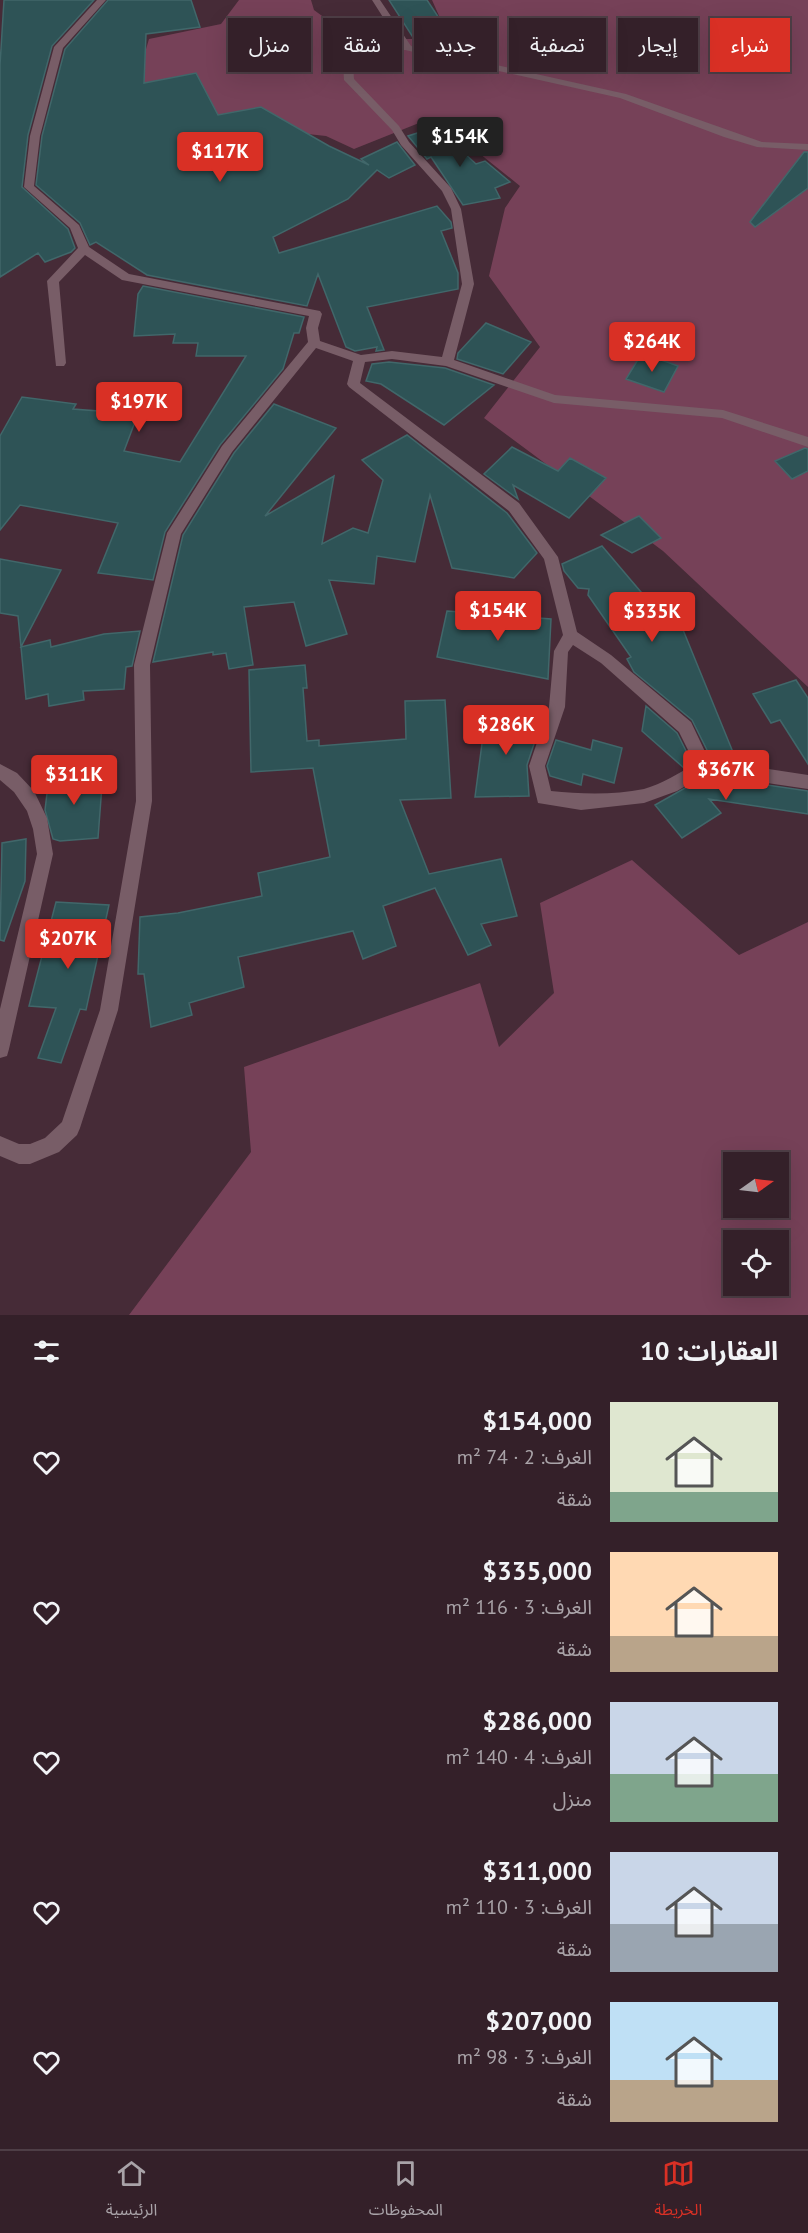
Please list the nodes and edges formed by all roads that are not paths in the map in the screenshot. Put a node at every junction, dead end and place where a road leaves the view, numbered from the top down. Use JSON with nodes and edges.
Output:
{"nodes":[{"id":1,"x":102,"y":0,"type":"edge"},
{"id":2,"x":376,"y":0,"type":"edge"},
{"id":3,"x":407,"y":47,"type":"junction"},
{"id":4,"x":808,"y":147,"type":"edge"},
{"id":5,"x":84,"y":249,"type":"junction"},
{"id":6,"x":314,"y":344,"type":"junction"},
{"id":7,"x":360,"y":359,"type":"junction"},
{"id":8,"x":447,"y":362,"type":"junction"},
{"id":9,"x":60,"y":363,"type":"dead end"},
{"id":10,"x":808,"y":442,"type":"edge"},
{"id":11,"x":571,"y":636,"type":"junction"},
{"id":12,"x":704,"y":767,"type":"junction"},
{"id":13,"x":0,"y":771,"type":"edge"},
{"id":14,"x":808,"y":782,"type":"edge"},
{"id":15,"x":0,"y":1049,"type":"edge"},
{"id":16,"x":0,"y":1146,"type":"edge"}],
"edges":[{"from":1,"to":5,"type":"street"},
{"from":2,"to":3,"type":"street"},
{"from":3,"to":4,"type":"street"},
{"from":3,"to":8,"type":"street"},
{"from":5,"to":6,"type":"street"},
{"from":5,"to":9,"type":"street"},
{"from":6,"to":7,"type":"street"},
{"from":6,"to":16,"type":"street"},
{"from":7,"to":8,"type":"street"},
{"from":7,"to":11,"type":"street"},
{"from":8,"to":10,"type":"street"},
{"from":11,"to":12,"type":"street"},
{"from":11,"to":12,"type":"street"},
{"from":12,"to":14,"type":"street"},
{"from":13,"to":15,"type":"street"}]}
